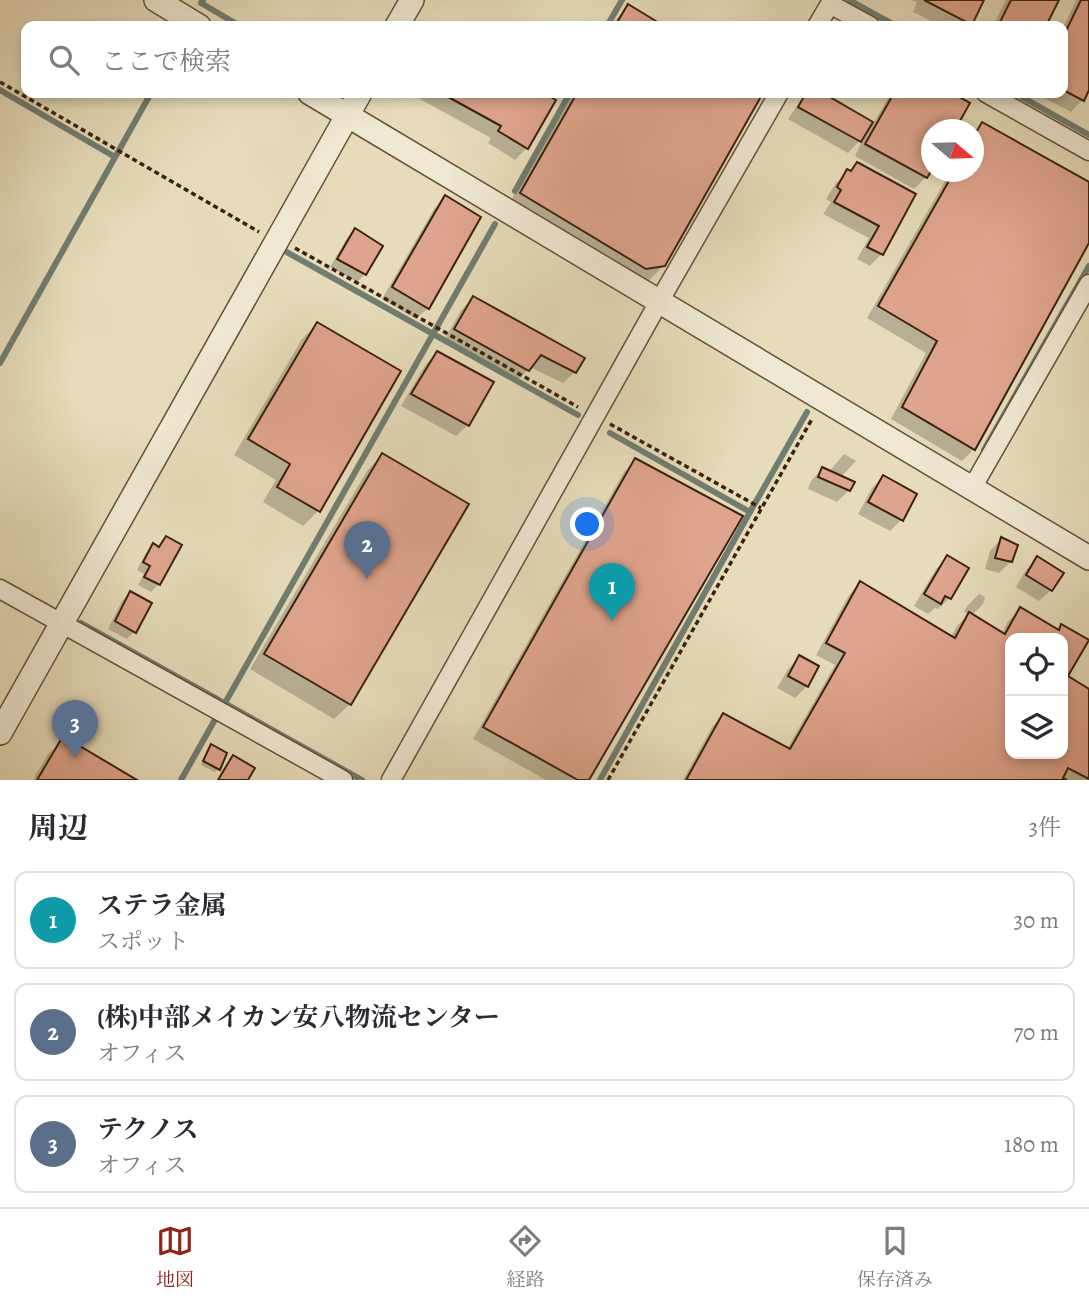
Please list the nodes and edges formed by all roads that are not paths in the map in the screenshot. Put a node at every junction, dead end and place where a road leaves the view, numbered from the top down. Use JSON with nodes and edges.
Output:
{"nodes":[{"id":1,"x":156,"y":0,"type":"edge"},
{"id":2,"x":412,"y":0,"type":"edge"},
{"id":3,"x":192,"y":21,"type":"edge"},
{"id":4,"x":400,"y":21,"type":"edge"},
{"id":5,"x":820,"y":21,"type":"edge"},
{"id":6,"x":861,"y":21,"type":"edge"},
{"id":7,"x":319,"y":98,"type":"edge"},
{"id":8,"x":357,"y":98,"type":"edge"},
{"id":9,"x":776,"y":98,"type":"edge"},
{"id":10,"x":995,"y":98,"type":"edge"},
{"id":11,"x":348,"y":115,"type":"junction"},
{"id":12,"x":1089,"y":152,"type":"edge"},
{"id":13,"x":1089,"y":284,"type":"edge"},
{"id":14,"x":660,"y":300,"type":"junction"},
{"id":15,"x":972,"y":488,"type":"junction"},
{"id":16,"x":1089,"y":558,"type":"edge"},
{"id":17,"x":0,"y":589,"type":"edge"},
{"id":18,"x":62,"y":623,"type":"junction"},
{"id":19,"x":0,"y":733,"type":"edge"},
{"id":20,"x":343,"y":780,"type":"edge"},
{"id":21,"x":391,"y":780,"type":"edge"}],
"edges":[{"from":1,"to":3,"type":"street"},
{"from":2,"to":4,"type":"street"},
{"from":5,"to":6,"type":"street"},
{"from":7,"to":11,"type":"street"},
{"from":8,"to":11,"type":"street"},
{"from":9,"to":14,"type":"street"},
{"from":10,"to":12,"type":"street"},
{"from":11,"to":14,"type":"street"},
{"from":11,"to":18,"type":"street"},
{"from":13,"to":15,"type":"street"},
{"from":14,"to":15,"type":"street"},
{"from":14,"to":21,"type":"street"},
{"from":15,"to":16,"type":"street"},
{"from":17,"to":18,"type":"street"},
{"from":18,"to":19,"type":"street"},
{"from":18,"to":20,"type":"street"}]}
